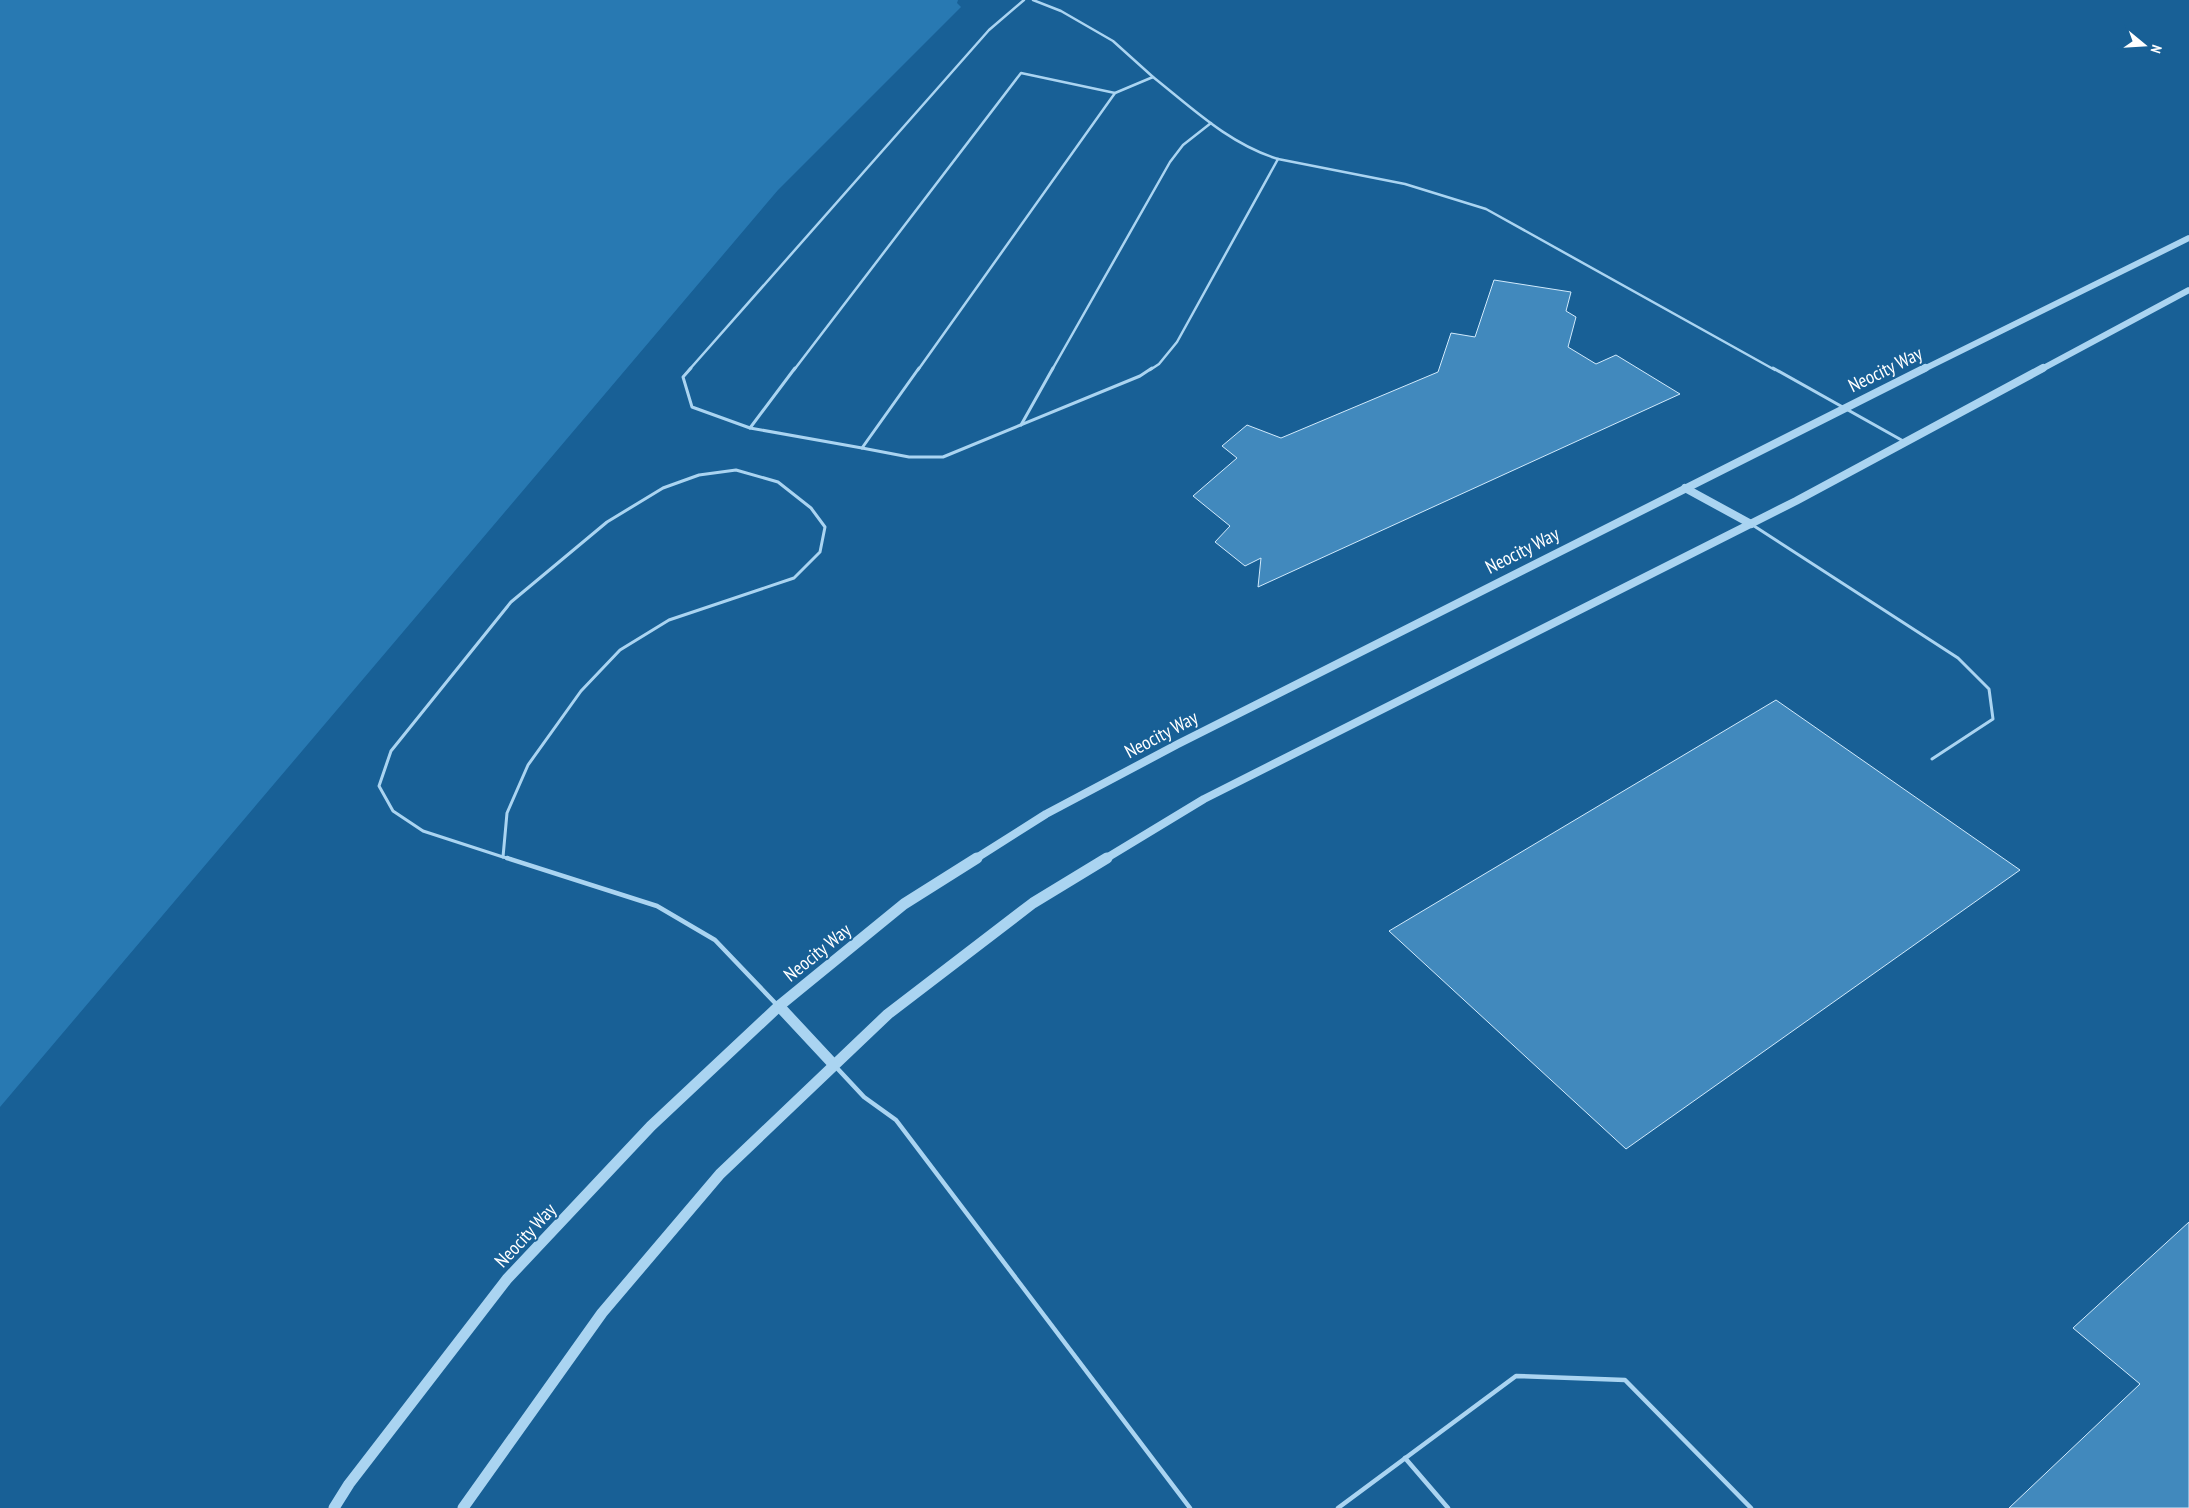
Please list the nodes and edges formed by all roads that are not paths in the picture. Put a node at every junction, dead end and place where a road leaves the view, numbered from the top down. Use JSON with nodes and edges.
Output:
{"nodes":[{"id":1,"x":1024,"y":0,"type":"edge"},
{"id":2,"x":1033,"y":0,"type":"edge"},
{"id":3,"x":1153,"y":77,"type":"junction"},
{"id":4,"x":1115,"y":92,"type":"junction"},
{"id":5,"x":1211,"y":123,"type":"junction"},
{"id":6,"x":1278,"y":158,"type":"junction"},
{"id":7,"x":2189,"y":238,"type":"edge"},
{"id":8,"x":2189,"y":290,"type":"edge"},
{"id":9,"x":1844,"y":409,"type":"junction"},
{"id":10,"x":1021,"y":426,"type":"junction"},
{"id":11,"x":750,"y":428,"type":"junction"},
{"id":12,"x":1904,"y":442,"type":"junction"},
{"id":13,"x":862,"y":448,"type":"junction"},
{"id":14,"x":1685,"y":488,"type":"junction"},
{"id":15,"x":1751,"y":524,"type":"junction"},
{"id":16,"x":1932,"y":759,"type":"dead end"},
{"id":17,"x":503,"y":857,"type":"junction"},
{"id":18,"x":779,"y":1006,"type":"junction"},
{"id":19,"x":834,"y":1066,"type":"junction"},
{"id":20,"x":1405,"y":1458,"type":"junction"},
{"id":21,"x":334,"y":1508,"type":"edge"},
{"id":22,"x":463,"y":1508,"type":"edge"},
{"id":23,"x":1190,"y":1508,"type":"edge"},
{"id":24,"x":1338,"y":1508,"type":"edge"},
{"id":25,"x":1448,"y":1508,"type":"edge"},
{"id":26,"x":1751,"y":1508,"type":"edge"}],
"edges":[{"from":1,"to":11,"type":"lane"},
{"from":2,"to":3,"type":"lane"},
{"from":3,"to":4,"type":"lane"},
{"from":3,"to":5,"type":"lane"},
{"from":4,"to":11,"type":"lane"},
{"from":4,"to":13,"type":"lane"},
{"from":5,"to":6,"type":"lane"},
{"from":5,"to":10,"type":"lane"},
{"from":6,"to":9,"type":"lane"},
{"from":6,"to":10,"type":"lane"},
{"from":7,"to":9,"type":"street","name":"Neocity Way"},
{"from":8,"to":12,"type":"street"},
{"from":9,"to":12,"type":"lane"},
{"from":9,"to":14,"type":"street","name":"Neocity Way"},
{"from":10,"to":13,"type":"lane"},
{"from":11,"to":13,"type":"lane"},
{"from":12,"to":15,"type":"street"},
{"from":14,"to":15,"type":"street"},
{"from":14,"to":18,"type":"street","name":"Neocity Way"},
{"from":15,"to":16,"type":"lane"},
{"from":15,"to":19,"type":"street"},
{"from":17,"to":17,"type":"lane"},
{"from":17,"to":18,"type":"lane"},
{"from":18,"to":19,"type":"street"},
{"from":18,"to":21,"type":"street","name":"Neocity Way"},
{"from":19,"to":22,"type":"street"},
{"from":19,"to":23,"type":"lane"},
{"from":20,"to":24,"type":"lane"},
{"from":20,"to":25,"type":"lane"},
{"from":20,"to":26,"type":"lane"}]}
